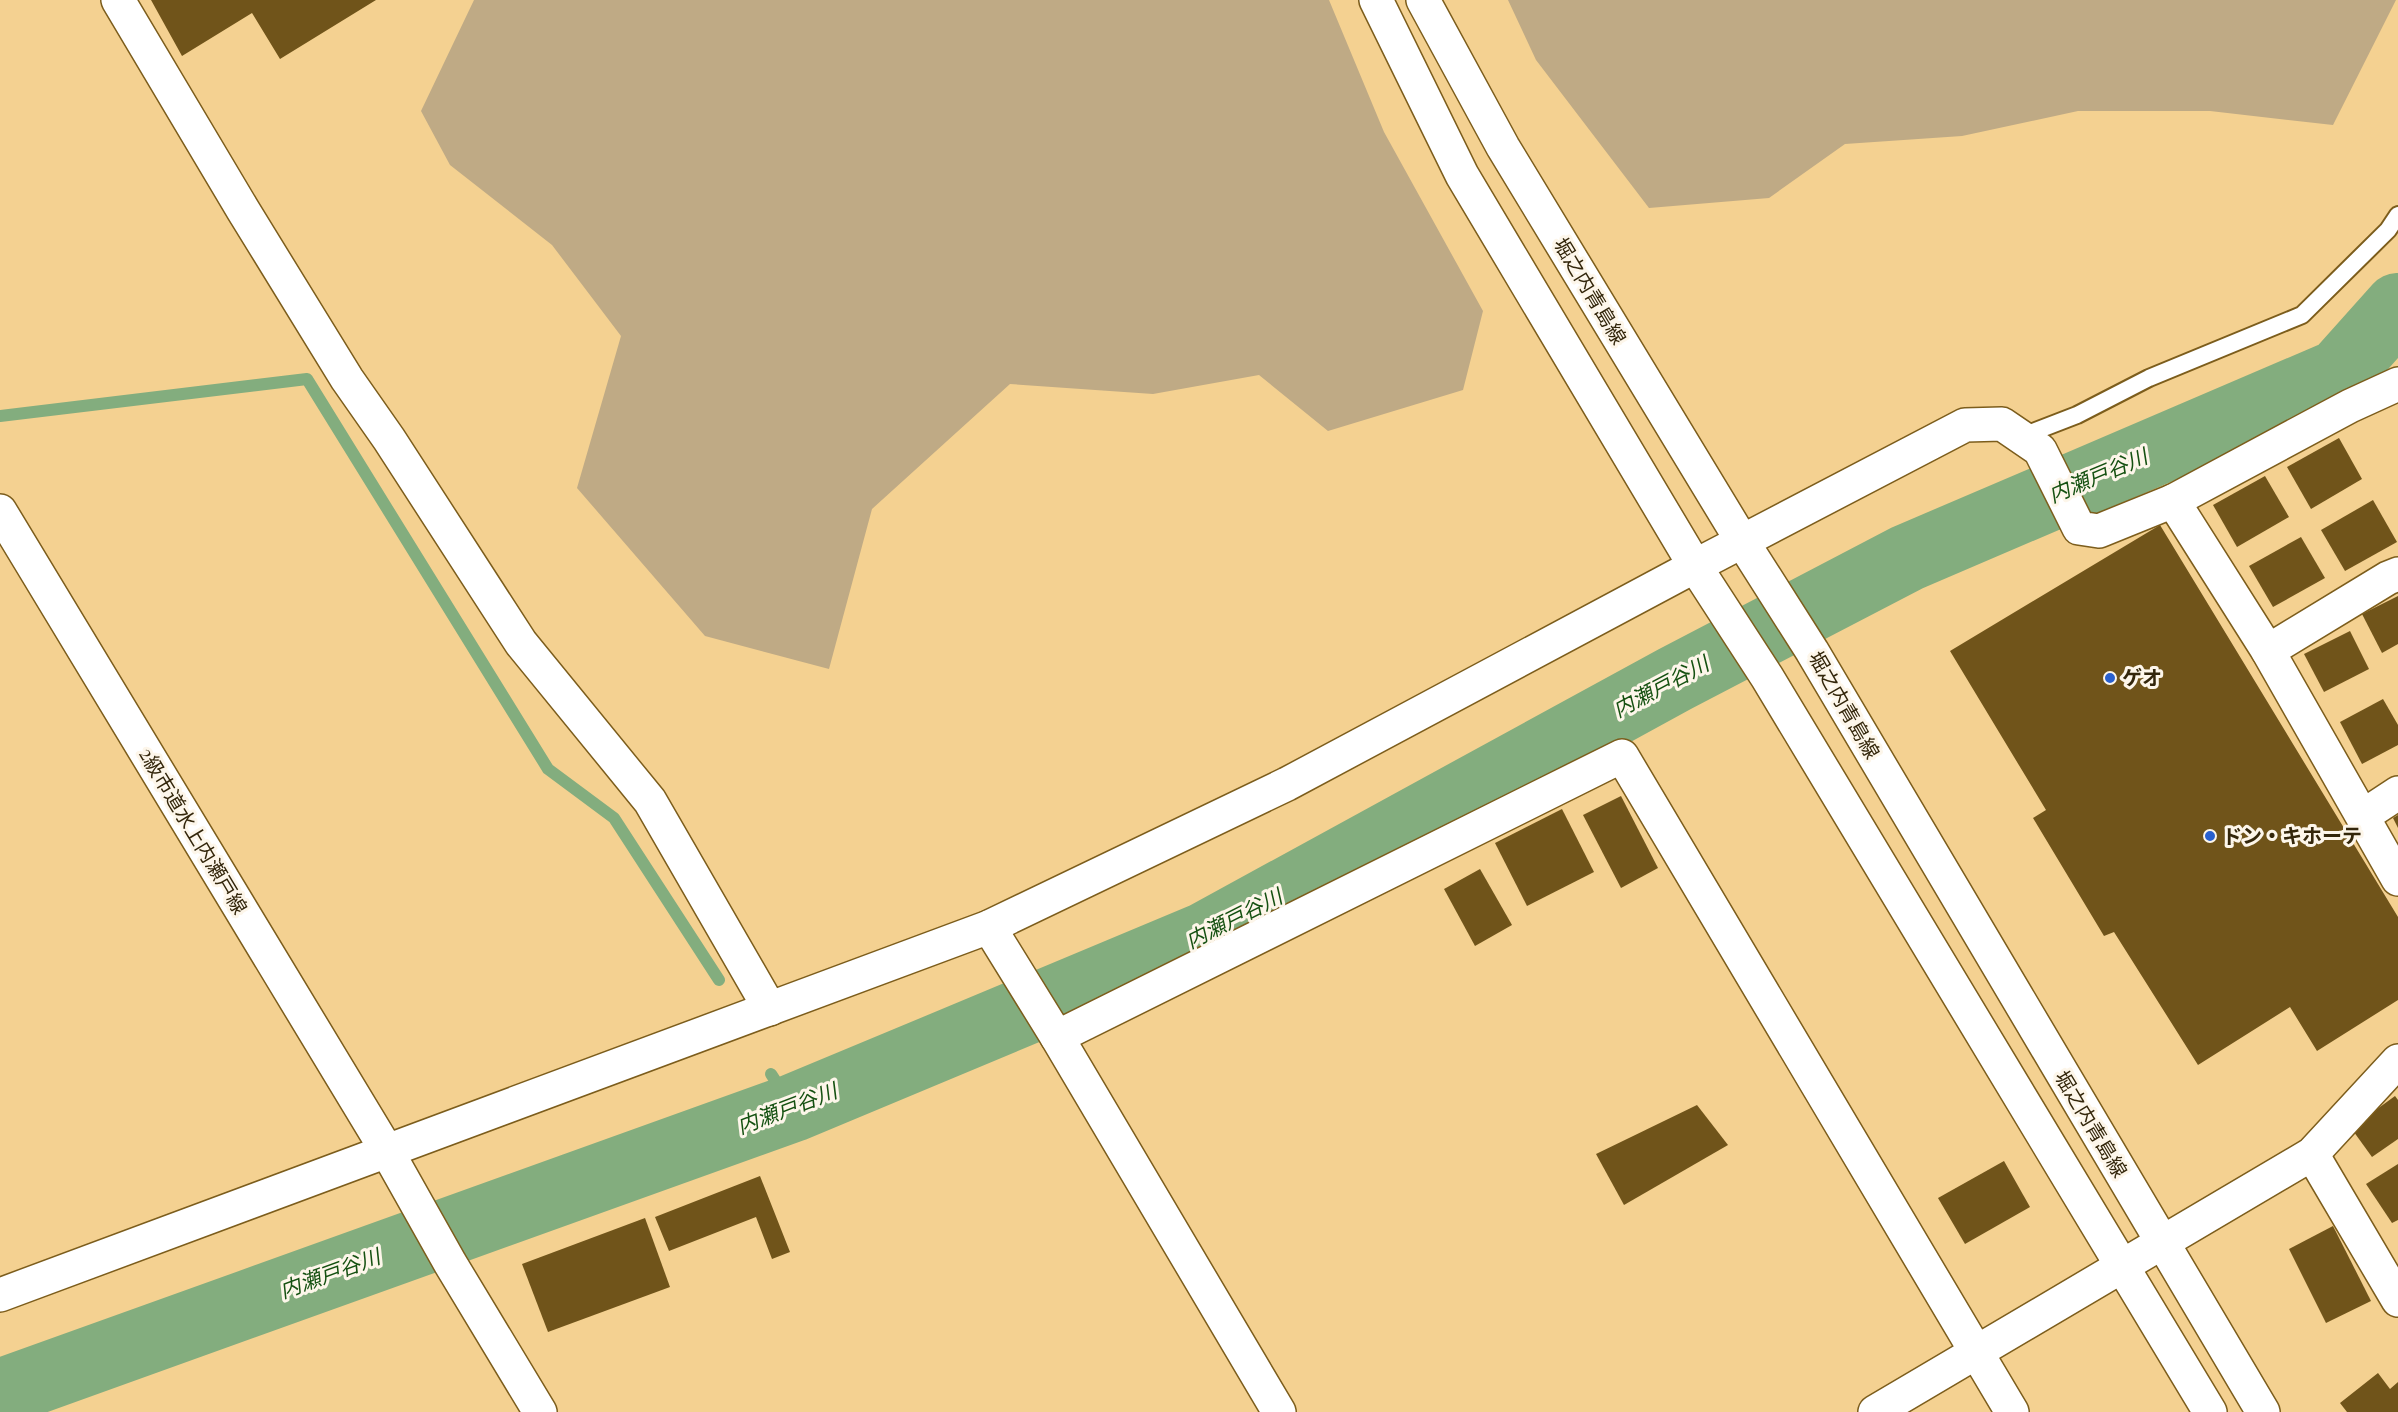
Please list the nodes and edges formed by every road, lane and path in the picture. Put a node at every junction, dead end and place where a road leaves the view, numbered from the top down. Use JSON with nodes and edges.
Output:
{"nodes":[{"id":1,"x":118,"y":0,"type":"edge"},
{"id":2,"x":1376,"y":0,"type":"edge"},
{"id":3,"x":1423,"y":0,"type":"edge"},
{"id":4,"x":2398,"y":215,"type":"edge"},
{"id":5,"x":2398,"y":384,"type":"edge"},
{"id":6,"x":2030,"y":443,"type":"junction"},
{"id":7,"x":2173,"y":501,"type":"junction"},
{"id":8,"x":0,"y":511,"type":"edge"},
{"id":9,"x":1742,"y":541,"type":"junction"},
{"id":10,"x":1695,"y":566,"type":"junction"},
{"id":11,"x":2398,"y":574,"type":"edge"},
{"id":12,"x":2268,"y":651,"type":"junction"},
{"id":13,"x":2398,"y":793,"type":"edge"},
{"id":14,"x":2363,"y":816,"type":"junction"},
{"id":15,"x":2398,"y":879,"type":"edge"},
{"id":16,"x":989,"y":927,"type":"junction"},
{"id":17,"x":770,"y":1009,"type":"junction"},
{"id":18,"x":1057,"y":1037,"type":"junction"},
{"id":19,"x":2398,"y":1061,"type":"edge"},
{"id":20,"x":387,"y":1151,"type":"junction"},
{"id":21,"x":2312,"y":1154,"type":"junction"},
{"id":22,"x":2162,"y":1243,"type":"junction"},
{"id":23,"x":2387,"y":1258,"type":"edge"},
{"id":24,"x":2122,"y":1266,"type":"junction"},
{"id":25,"x":0,"y":1295,"type":"edge"},
{"id":26,"x":2398,"y":1300,"type":"edge"},
{"id":27,"x":1975,"y":1351,"type":"junction"},
{"id":28,"x":540,"y":1412,"type":"edge"},
{"id":29,"x":1279,"y":1412,"type":"edge"},
{"id":30,"x":1875,"y":1412,"type":"edge"},
{"id":31,"x":2012,"y":1412,"type":"edge"},
{"id":32,"x":2210,"y":1412,"type":"edge"},
{"id":33,"x":2263,"y":1412,"type":"edge"}],
"edges":[{"from":1,"to":17,"type":"street"},
{"from":2,"to":10,"type":"street"},
{"from":3,"to":9,"type":"street","name":"堀之内青島線"},
{"from":4,"to":6,"type":"lane"},
{"from":5,"to":7,"type":"street"},
{"from":6,"to":7,"type":"street"},
{"from":6,"to":9,"type":"street"},
{"from":7,"to":12,"type":"street"},
{"from":8,"to":20,"type":"street","name":"2級市道水上内瀬戸線"},
{"from":9,"to":10,"type":"street"},
{"from":9,"to":22,"type":"street","name":"堀之内青島線"},
{"from":10,"to":16,"type":"street"},
{"from":10,"to":24,"type":"street"},
{"from":11,"to":12,"type":"street"},
{"from":12,"to":14,"type":"street"},
{"from":13,"to":14,"type":"street"},
{"from":14,"to":15,"type":"street"},
{"from":16,"to":17,"type":"street"},
{"from":16,"to":18,"type":"street"},
{"from":17,"to":20,"type":"street"},
{"from":18,"to":27,"type":"street"},
{"from":18,"to":29,"type":"street"},
{"from":19,"to":21,"type":"street"},
{"from":20,"to":25,"type":"street"},
{"from":20,"to":28,"type":"street","name":"2級市道水上内瀬戸線"},
{"from":21,"to":22,"type":"street"},
{"from":21,"to":23,"type":"street"},
{"from":22,"to":24,"type":"street"},
{"from":22,"to":33,"type":"street","name":"堀之内青島線"},
{"from":23,"to":26,"type":"street"},
{"from":24,"to":27,"type":"street"},
{"from":24,"to":32,"type":"street"},
{"from":27,"to":30,"type":"street"},
{"from":27,"to":31,"type":"street"}]}
